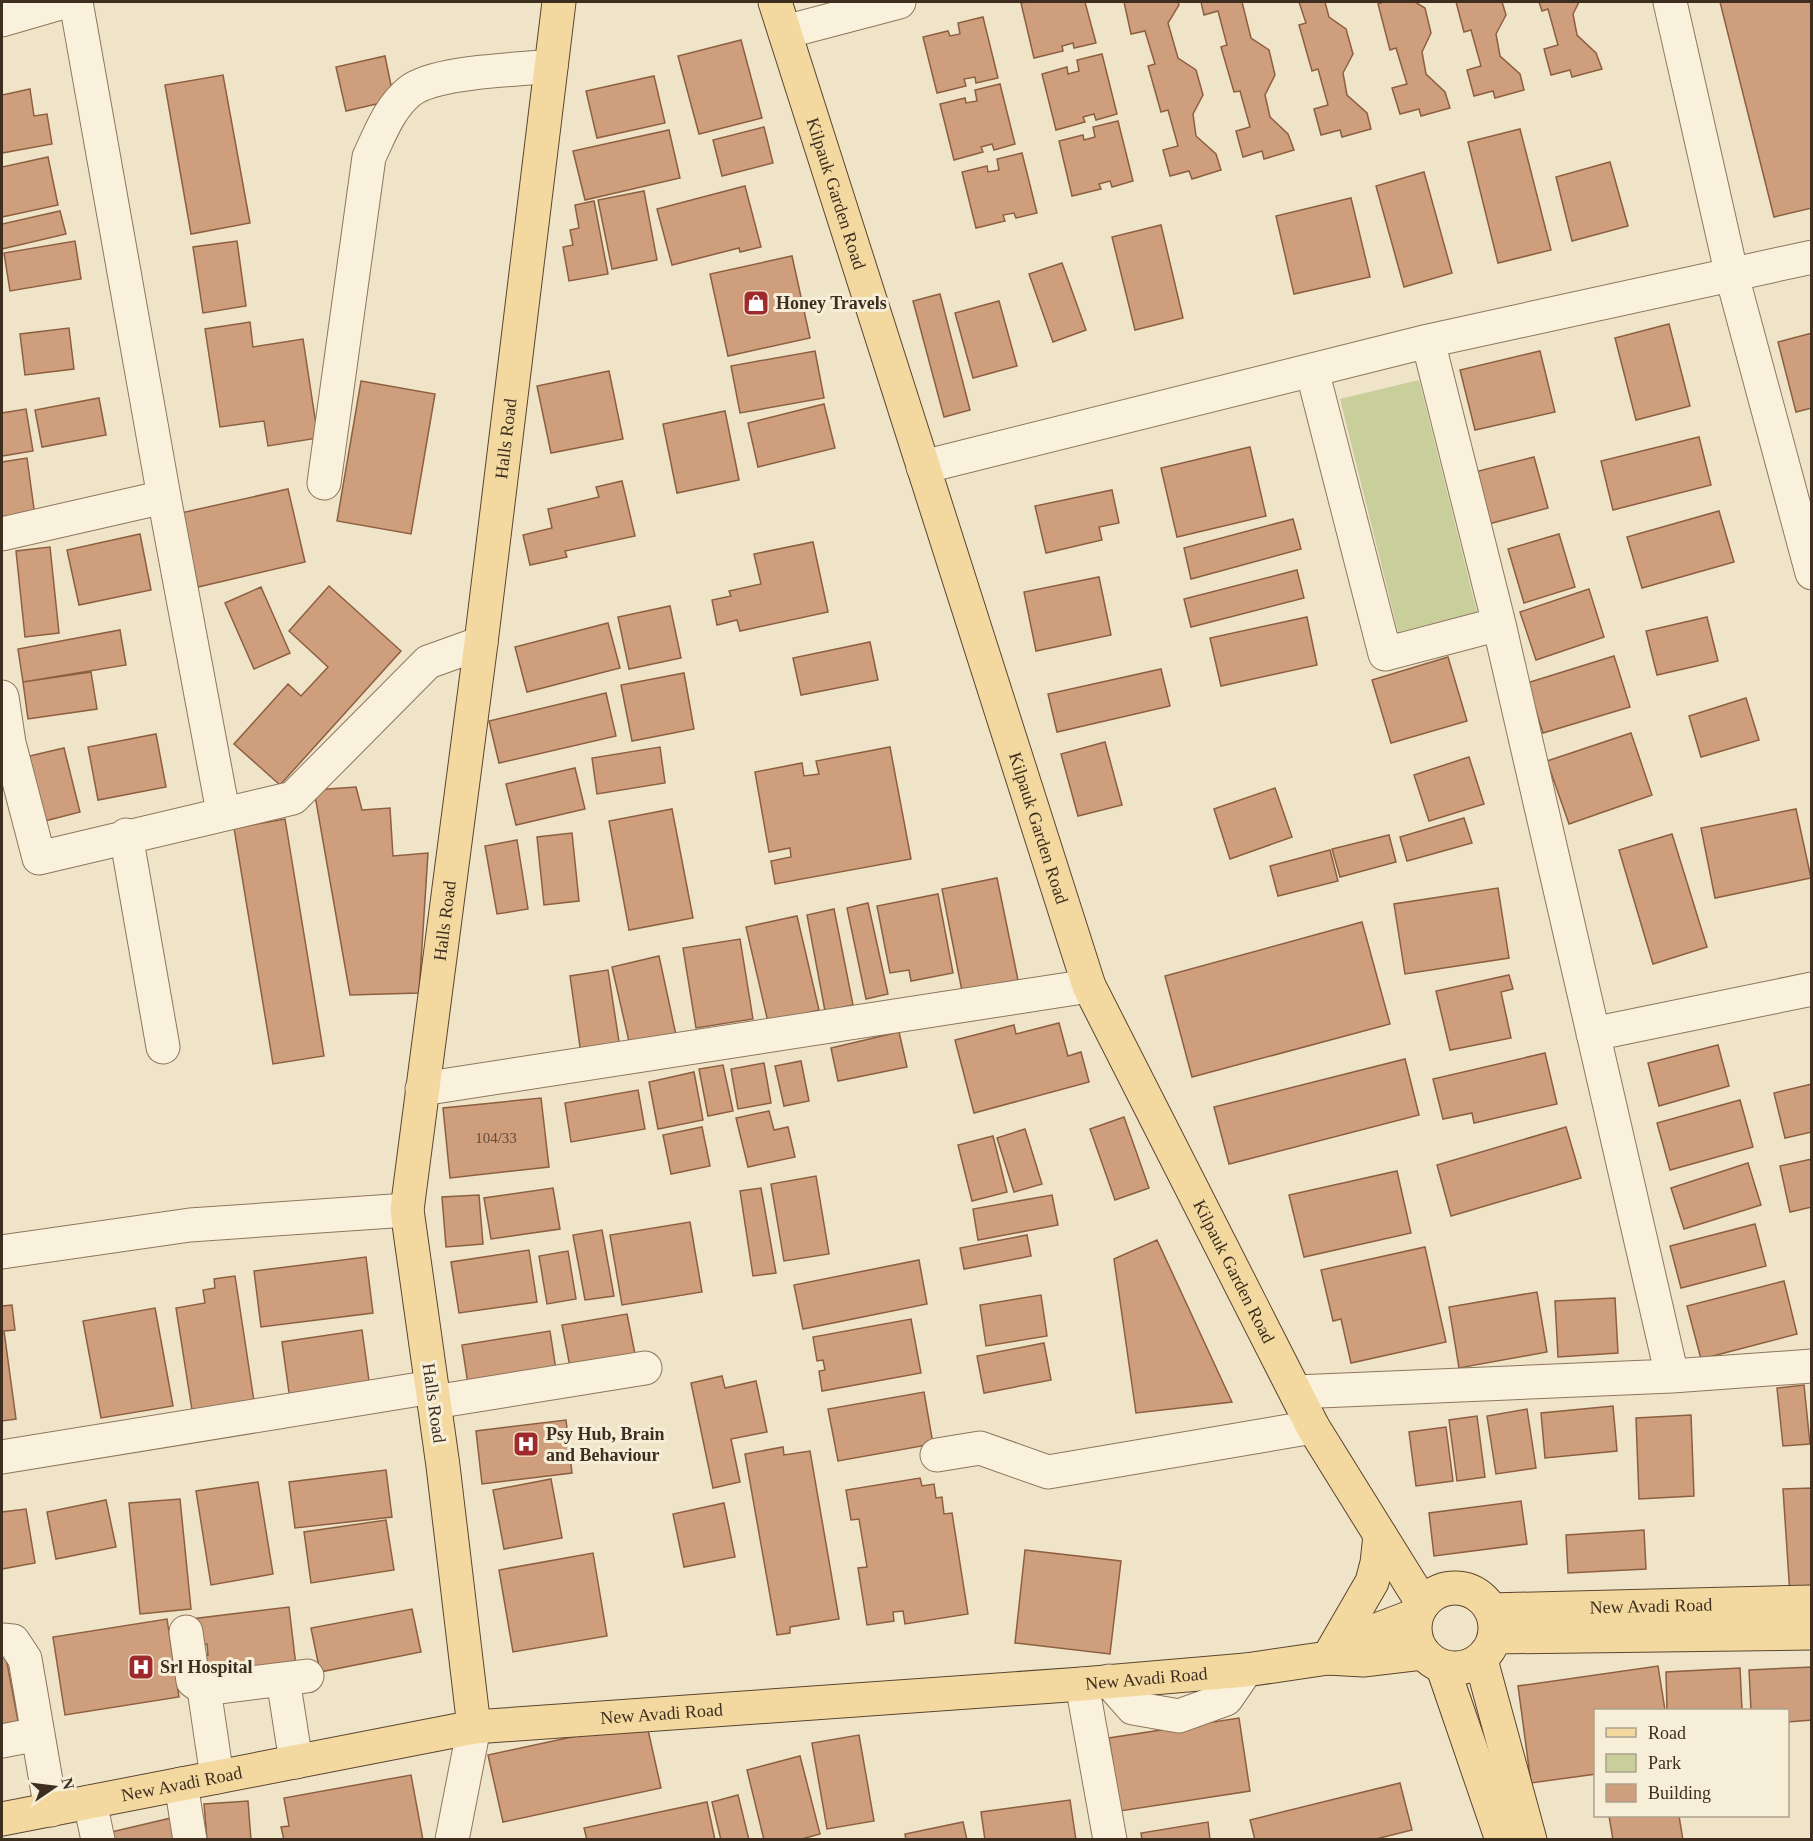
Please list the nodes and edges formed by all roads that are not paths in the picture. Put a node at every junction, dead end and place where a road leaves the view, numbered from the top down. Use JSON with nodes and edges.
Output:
{"nodes":[{"id":1,"x":64,"y":2,"type":"edge"},
{"id":2,"x":76,"y":2,"type":"edge"},
{"id":3,"x":559,"y":2,"type":"edge"},
{"id":4,"x":775,"y":2,"type":"edge"},
{"id":5,"x":899,"y":2,"type":"edge"},
{"id":6,"x":1670,"y":2,"type":"edge"},
{"id":7,"x":2,"y":20,"type":"edge"},
{"id":8,"x":785,"y":32,"type":"junction"},
{"id":9,"x":551,"y":66,"type":"junction"},
{"id":10,"x":1812,"y":257,"type":"edge"},
{"id":11,"x":1732,"y":276,"type":"junction"},
{"id":12,"x":1428,"y":341,"type":"junction"},
{"id":13,"x":1312,"y":370,"type":"junction"},
{"id":14,"x":924,"y":467,"type":"junction"},
{"id":15,"x":324,"y":483,"type":"dead end"},
{"id":16,"x":164,"y":497,"type":"junction"},
{"id":17,"x":2,"y":534,"type":"edge"},
{"id":18,"x":1812,"y":573,"type":"edge"},
{"id":19,"x":1499,"y":624,"type":"junction"},
{"id":20,"x":481,"y":643,"type":"junction"},
{"id":21,"x":2,"y":697,"type":"edge"},
{"id":22,"x":5,"y":743,"type":"edge"},
{"id":23,"x":223,"y":812,"type":"junction"},
{"id":24,"x":126,"y":835,"type":"junction"},
{"id":25,"x":1089,"y":986,"type":"junction"},
{"id":26,"x":1812,"y":989,"type":"edge"},
{"id":27,"x":1593,"y":1034,"type":"junction"},
{"id":28,"x":163,"y":1047,"type":"dead end"},
{"id":29,"x":422,"y":1089,"type":"junction"},
{"id":30,"x":407,"y":1210,"type":"junction"},
{"id":31,"x":2,"y":1252,"type":"edge"},
{"id":32,"x":1812,"y":1366,"type":"edge"},
{"id":33,"x":645,"y":1368,"type":"dead end"},
{"id":34,"x":1672,"y":1376,"type":"junction"},
{"id":35,"x":1296,"y":1392,"type":"junction"},
{"id":36,"x":433,"y":1395,"type":"junction"},
{"id":37,"x":1313,"y":1427,"type":"junction"},
{"id":38,"x":936,"y":1455,"type":"dead end"},
{"id":39,"x":2,"y":1457,"type":"edge"},
{"id":40,"x":1380,"y":1535,"type":"junction"},
{"id":41,"x":1812,"y":1602,"type":"edge"},
{"id":42,"x":1420,"y":1609,"type":"junction"},
{"id":43,"x":186,"y":1632,"type":"dead end"},
{"id":44,"x":1812,"y":1633,"type":"edge"},
{"id":45,"x":1489,"y":1636,"type":"junction"},
{"id":46,"x":2,"y":1640,"type":"edge"},
{"id":47,"x":1328,"y":1658,"type":"junction"},
{"id":48,"x":1433,"y":1660,"type":"junction"},
{"id":49,"x":1095,"y":1682,"type":"junction"},
{"id":50,"x":204,"y":1689,"type":"junction"},
{"id":51,"x":474,"y":1727,"type":"junction"},
{"id":52,"x":38,"y":1734,"type":"junction"},
{"id":53,"x":2,"y":1741,"type":"edge"},
{"id":54,"x":296,"y":1762,"type":"junction"},
{"id":55,"x":217,"y":1778,"type":"junction"},
{"id":56,"x":181,"y":1784,"type":"junction"},
{"id":57,"x":90,"y":1802,"type":"junction"},
{"id":58,"x":51,"y":1810,"type":"junction"},
{"id":59,"x":2,"y":1820,"type":"edge"},
{"id":60,"x":98,"y":1839,"type":"edge"},
{"id":61,"x":190,"y":1839,"type":"edge"},
{"id":62,"x":452,"y":1839,"type":"edge"},
{"id":63,"x":1110,"y":1839,"type":"edge"},
{"id":64,"x":1502,"y":1839,"type":"edge"},
{"id":65,"x":1530,"y":1839,"type":"edge"}],
"edges":[{"from":1,"to":7,"type":"street"},
{"from":2,"to":16,"type":"street"},
{"from":3,"to":9,"type":"main road","name":"Halls Road"},
{"from":4,"to":8,"type":"main road","name":"Kilpauk Garden Road"},
{"from":5,"to":8,"type":"street"},
{"from":6,"to":11,"type":"street"},
{"from":8,"to":14,"type":"main road","name":"Kilpauk Garden Road"},
{"from":9,"to":15,"type":"street"},
{"from":9,"to":20,"type":"main road","name":"Halls Road"},
{"from":10,"to":11,"type":"street"},
{"from":11,"to":12,"type":"street"},
{"from":11,"to":18,"type":"street"},
{"from":12,"to":13,"type":"street"},
{"from":12,"to":19,"type":"street"},
{"from":13,"to":14,"type":"street"},
{"from":13,"to":19,"type":"street"},
{"from":14,"to":25,"type":"main road","name":"Kilpauk Garden Road"},
{"from":16,"to":17,"type":"street"},
{"from":16,"to":23,"type":"street"},
{"from":19,"to":27,"type":"street"},
{"from":20,"to":23,"type":"street"},
{"from":20,"to":29,"type":"main road","name":"Halls Road"},
{"from":21,"to":22,"type":"street"},
{"from":22,"to":24,"type":"street"},
{"from":23,"to":24,"type":"street"},
{"from":24,"to":28,"type":"street"},
{"from":25,"to":29,"type":"street"},
{"from":25,"to":35,"type":"main road","name":"Kilpauk Garden Road"},
{"from":26,"to":27,"type":"street"},
{"from":27,"to":34,"type":"street"},
{"from":29,"to":30,"type":"main road","name":"Halls Road"},
{"from":30,"to":31,"type":"street"},
{"from":30,"to":36,"type":"main road","name":"Halls Road"},
{"from":32,"to":34,"type":"street"},
{"from":33,"to":36,"type":"street"},
{"from":34,"to":35,"type":"street"},
{"from":35,"to":37,"type":"main road","name":"Kilpauk Garden Road"},
{"from":36,"to":39,"type":"street"},
{"from":36,"to":51,"type":"main road","name":"Halls Road"},
{"from":37,"to":38,"type":"street"},
{"from":37,"to":40,"type":"main road","name":"Kilpauk Garden Road"},
{"from":40,"to":42,"type":"main road","name":"Kilpauk Garden Road"},
{"from":40,"to":47,"type":"main road"},
{"from":41,"to":45,"type":"main road","name":"New Avadi Road"},
{"from":42,"to":45,"type":"main road"},
{"from":42,"to":47,"type":"main road","name":"New Avadi Road"},
{"from":42,"to":48,"type":"main road","name":"Kilpauk Garden Road"},
{"from":43,"to":50,"type":"street"},
{"from":44,"to":45,"type":"main road","name":"New Avadi Road"},
{"from":45,"to":48,"type":"main road"},
{"from":45,"to":65,"type":"main road"},
{"from":46,"to":52,"type":"street"},
{"from":47,"to":48,"type":"main road","name":"New Avadi Road"},
{"from":47,"to":49,"type":"main road","name":"New Avadi Road"},
{"from":48,"to":64,"type":"main road","name":"Kilpauk Garden Road"},
{"from":49,"to":51,"type":"main road","name":"New Avadi Road"},
{"from":49,"to":63,"type":"street"},
{"from":50,"to":54,"type":"street"},
{"from":50,"to":55,"type":"street"},
{"from":51,"to":54,"type":"main road","name":"New Avadi Road"},
{"from":51,"to":62,"type":"street","name":"Halls Road"},
{"from":52,"to":53,"type":"street"},
{"from":52,"to":58,"type":"street"},
{"from":54,"to":55,"type":"main road","name":"New Avadi Road"},
{"from":55,"to":56,"type":"main road","name":"New Avadi Road"},
{"from":56,"to":57,"type":"main road","name":"New Avadi Road"},
{"from":56,"to":61,"type":"street"},
{"from":57,"to":58,"type":"main road","name":"New Avadi Road"},
{"from":57,"to":60,"type":"street"},
{"from":58,"to":59,"type":"main road","name":"New Avadi Road"}]}
